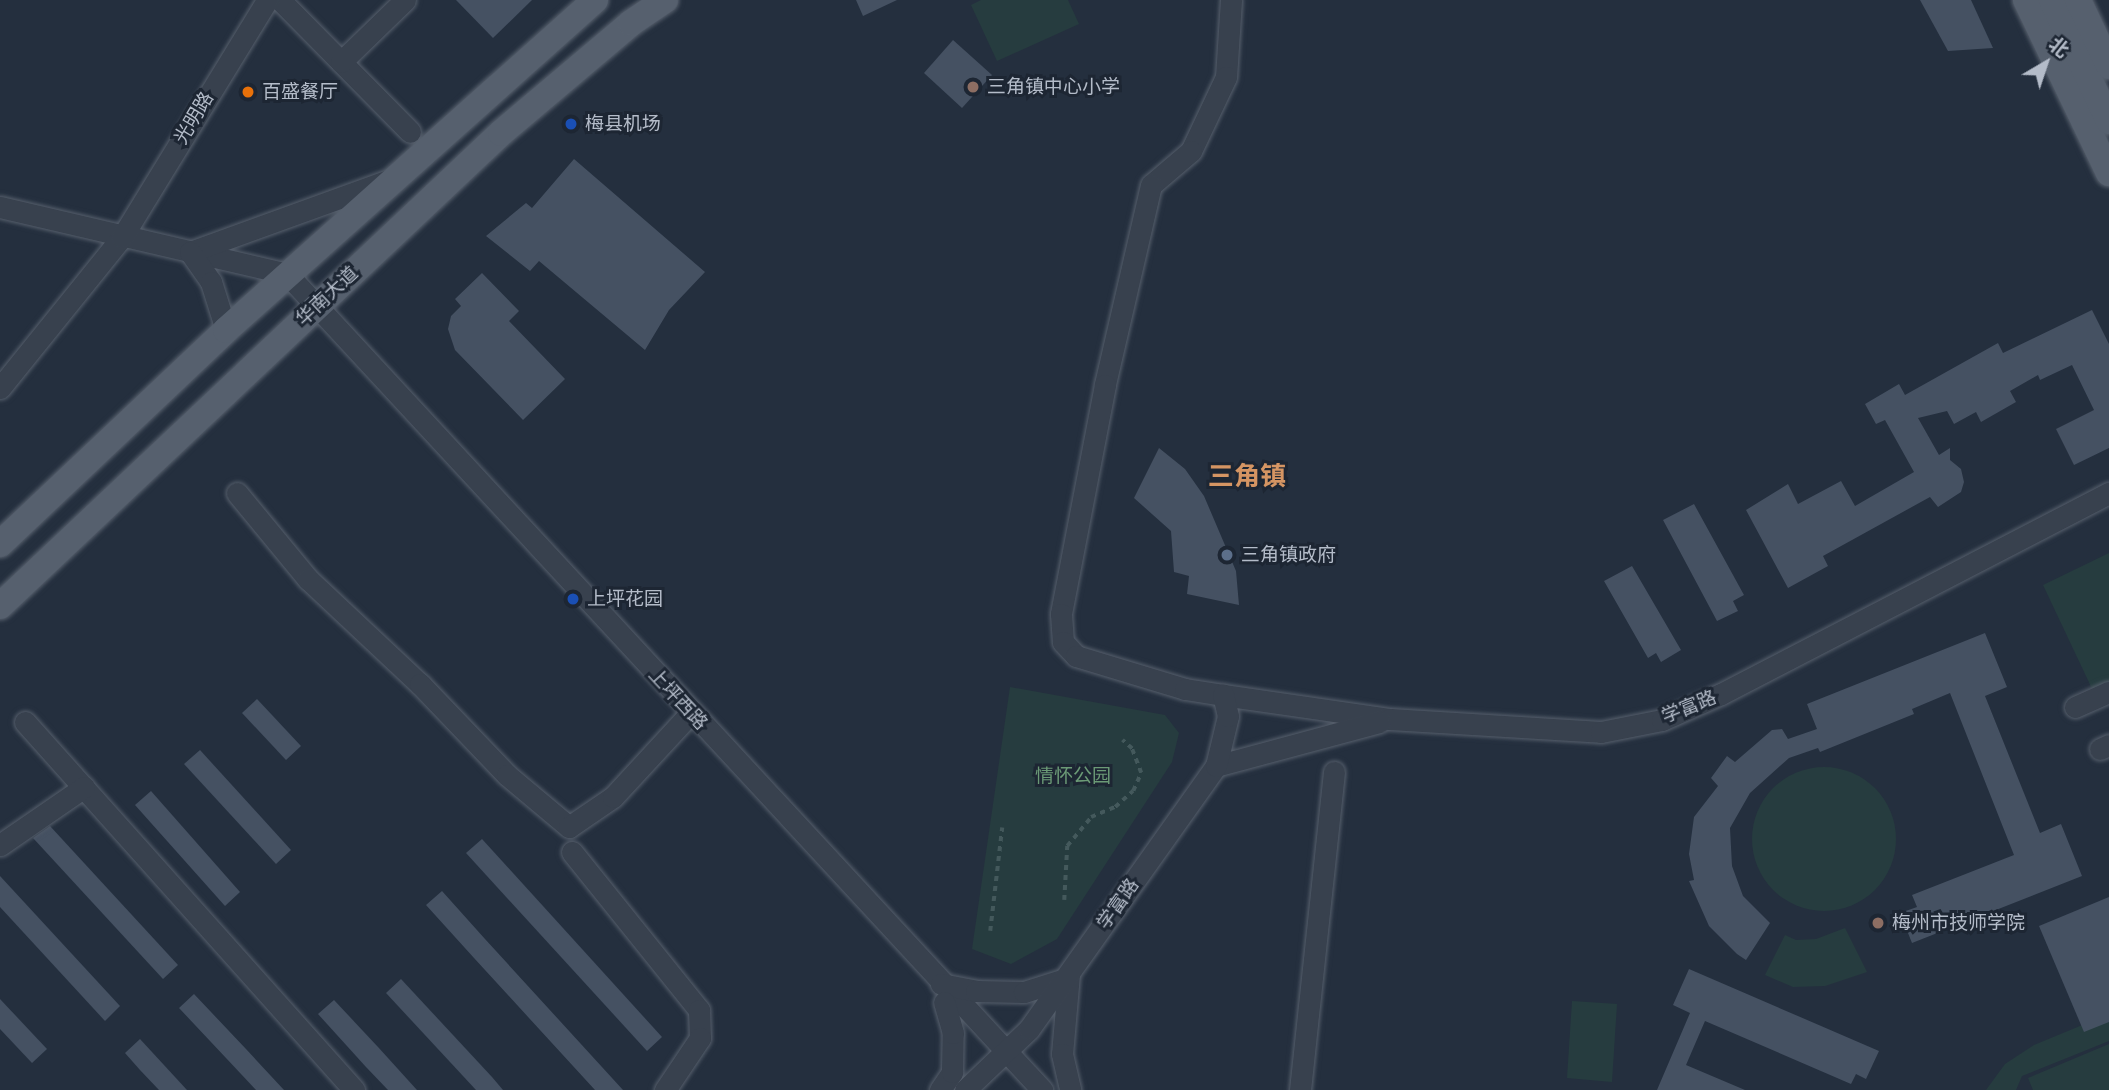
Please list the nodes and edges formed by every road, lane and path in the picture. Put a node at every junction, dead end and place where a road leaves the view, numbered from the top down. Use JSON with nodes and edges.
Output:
{"nodes":[{"id":1,"x":267,"y":0,"type":"edge"},
{"id":2,"x":280,"y":0,"type":"edge"},
{"id":3,"x":405,"y":0,"type":"edge"},
{"id":4,"x":595,"y":0,"type":"edge"},
{"id":5,"x":666,"y":0,"type":"edge"},
{"id":6,"x":1231,"y":0,"type":"edge"},
{"id":7,"x":2026,"y":0,"type":"edge"},
{"id":8,"x":2052,"y":0,"type":"edge"},
{"id":9,"x":2078,"y":0,"type":"edge"},
{"id":10,"x":341,"y":62,"type":"junction"},
{"id":11,"x":2109,"y":65,"type":"edge"},
{"id":12,"x":2109,"y":121,"type":"edge"},
{"id":13,"x":410,"y":132,"type":"dead end"},
{"id":14,"x":442,"y":137,"type":"junction"},
{"id":15,"x":466,"y":166,"type":"junction"},
{"id":16,"x":2109,"y":173,"type":"edge"},
{"id":17,"x":398,"y":177,"type":"junction"},
{"id":18,"x":0,"y":207,"type":"edge"},
{"id":19,"x":122,"y":237,"type":"junction"},
{"id":20,"x":190,"y":252,"type":"junction"},
{"id":21,"x":287,"y":274,"type":"junction"},
{"id":22,"x":311,"y":310,"type":"junction"},
{"id":23,"x":226,"y":330,"type":"junction"},
{"id":24,"x":0,"y":388,"type":"edge"},
{"id":25,"x":237,"y":493,"type":"dead end"},
{"id":26,"x":2109,"y":493,"type":"edge"},
{"id":27,"x":0,"y":544,"type":"edge"},
{"id":28,"x":0,"y":606,"type":"edge"},
{"id":29,"x":2109,"y":692,"type":"edge"},
{"id":30,"x":1223,"y":695,"type":"junction"},
{"id":31,"x":2075,"y":707,"type":"dead end"},
{"id":32,"x":1390,"y":719,"type":"junction"},
{"id":33,"x":684,"y":720,"type":"junction"},
{"id":34,"x":25,"y":722,"type":"dead end"},
{"id":35,"x":1122,"y":740,"type":"dead end"},
{"id":36,"x":1216,"y":766,"type":"junction"},
{"id":37,"x":1334,"y":772,"type":"dead end"},
{"id":38,"x":83,"y":787,"type":"junction"},
{"id":39,"x":1002,"y":828,"type":"dead end"},
{"id":40,"x":0,"y":845,"type":"edge"},
{"id":41,"x":572,"y":852,"type":"dead end"},
{"id":42,"x":1064,"y":900,"type":"dead end"},
{"id":43,"x":990,"y":931,"type":"dead end"},
{"id":44,"x":1067,"y":976,"type":"junction"},
{"id":45,"x":942,"y":993,"type":"junction"},
{"id":46,"x":1004,"y":1060,"type":"junction"},
{"id":47,"x":354,"y":1090,"type":"edge"},
{"id":48,"x":665,"y":1090,"type":"edge"},
{"id":49,"x":940,"y":1090,"type":"edge"},
{"id":50,"x":965,"y":1090,"type":"edge"},
{"id":51,"x":976,"y":1090,"type":"edge"},
{"id":52,"x":1028,"y":1090,"type":"edge"},
{"id":53,"x":1042,"y":1090,"type":"edge"},
{"id":54,"x":1070,"y":1090,"type":"edge"},
{"id":55,"x":1300,"y":1090,"type":"edge"}],
"edges":[{"from":1,"to":19,"type":"street","name":"光明路"},
{"from":2,"to":10,"type":"street"},
{"from":3,"to":10,"type":"street"},
{"from":4,"to":14,"type":"main road"},
{"from":5,"to":15,"type":"main road","name":"华南大道"},
{"from":6,"to":30,"type":"street","name":"学富路"},
{"from":7,"to":16,"type":"main road"},
{"from":8,"to":12,"type":"main road"},
{"from":9,"to":11,"type":"main road"},
{"from":10,"to":13,"type":"street"},
{"from":14,"to":15,"type":"main road"},
{"from":14,"to":17,"type":"main road"},
{"from":15,"to":22,"type":"main road","name":"华南大道"},
{"from":17,"to":20,"type":"street"},
{"from":17,"to":21,"type":"main road"},
{"from":18,"to":19,"type":"street"},
{"from":19,"to":20,"type":"street"},
{"from":19,"to":24,"type":"street","name":"光明路"},
{"from":20,"to":21,"type":"street"},
{"from":20,"to":23,"type":"street"},
{"from":21,"to":22,"type":"street"},
{"from":21,"to":23,"type":"main road"},
{"from":22,"to":28,"type":"main road","name":"华南大道"},
{"from":22,"to":33,"type":"street","name":"上坪西路"},
{"from":22,"to":45,"type":"street","name":"上坪西路"},
{"from":23,"to":27,"type":"main road"},
{"from":25,"to":33,"type":"street"},
{"from":26,"to":32,"type":"street","name":"学富路"},
{"from":29,"to":31,"type":"street"},
{"from":30,"to":32,"type":"street","name":"学富路"},
{"from":30,"to":36,"type":"street","name":"学富路"},
{"from":32,"to":36,"type":"street"},
{"from":33,"to":45,"type":"street","name":"上坪西路"},
{"from":34,"to":38,"type":"street"},
{"from":35,"to":42,"type":"path"},
{"from":36,"to":44,"type":"street","name":"学富路"},
{"from":37,"to":55,"type":"street"},
{"from":38,"to":40,"type":"street"},
{"from":38,"to":47,"type":"street"},
{"from":39,"to":43,"type":"path"},
{"from":41,"to":48,"type":"street"},
{"from":44,"to":45,"type":"street"},
{"from":44,"to":46,"type":"street","name":"学富路"},
{"from":44,"to":54,"type":"street"},
{"from":45,"to":46,"type":"street","name":"上坪西路"},
{"from":45,"to":49,"type":"street"},
{"from":46,"to":50,"type":"street","name":"学富路"},
{"from":46,"to":51,"type":"street","name":"学富路"},
{"from":46,"to":52,"type":"street","name":"上坪西路"},
{"from":46,"to":53,"type":"street","name":"上坪西路"}]}
